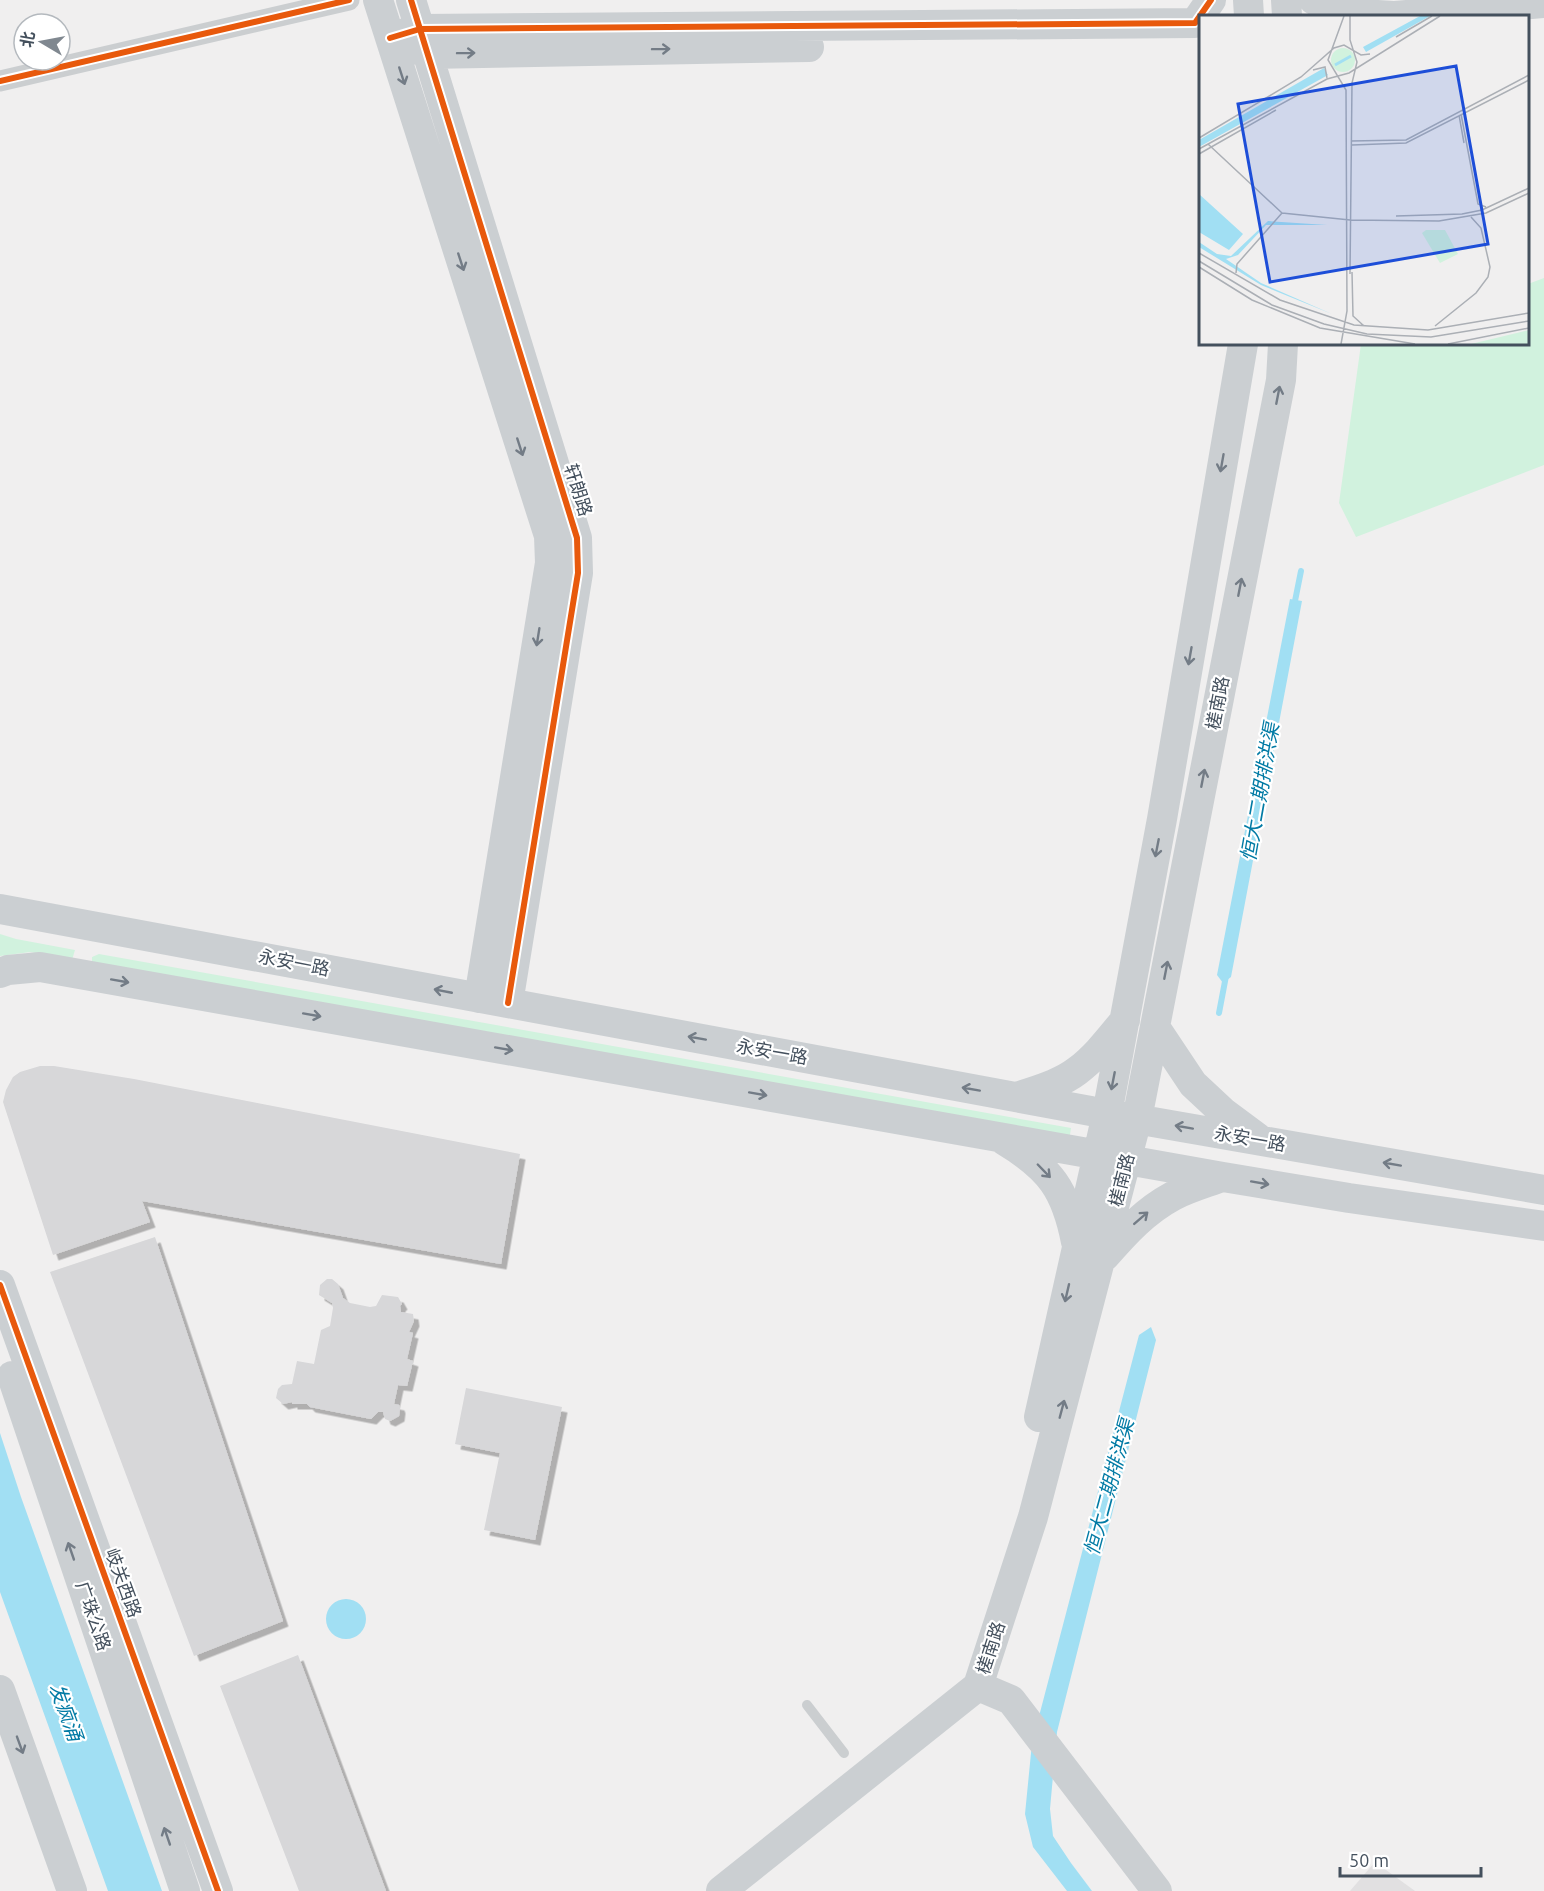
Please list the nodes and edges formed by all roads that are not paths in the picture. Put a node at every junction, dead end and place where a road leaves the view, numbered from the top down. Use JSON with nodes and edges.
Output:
{"nodes":[{"id":1,"x":348,"y":0,"type":"edge"},
{"id":2,"x":378,"y":0,"type":"edge"},
{"id":3,"x":1211,"y":0,"type":"edge"},
{"id":4,"x":1248,"y":0,"type":"edge"},
{"id":5,"x":1286,"y":0,"type":"edge"},
{"id":6,"x":1314,"y":0,"type":"edge"},
{"id":7,"x":1544,"y":3,"type":"edge"},
{"id":8,"x":1201,"y":15,"type":"edge"},
{"id":9,"x":1249,"y":15,"type":"edge"},
{"id":10,"x":1287,"y":15,"type":"edge"},
{"id":11,"x":1378,"y":15,"type":"edge"},
{"id":12,"x":1406,"y":15,"type":"edge"},
{"id":13,"x":415,"y":17,"type":"edge"},
{"id":14,"x":1199,"y":18,"type":"edge"},
{"id":15,"x":1544,"y":23,"type":"edge"},
{"id":16,"x":1529,"y":24,"type":"edge"},
{"id":17,"x":390,"y":38,"type":"junction"},
{"id":18,"x":1199,"y":43,"type":"edge"},
{"id":19,"x":0,"y":81,"type":"edge"},
{"id":20,"x":1243,"y":345,"type":"edge"},
{"id":21,"x":1284,"y":345,"type":"edge"},
{"id":22,"x":1230,"y":421,"type":"junction"},
{"id":23,"x":1271,"y":428,"type":"junction"},
{"id":24,"x":0,"y":909,"type":"edge"},
{"id":25,"x":90,"y":926,"type":"junction"},
{"id":26,"x":0,"y":973,"type":"edge"},
{"id":27,"x":81,"y":975,"type":"junction"},
{"id":28,"x":479,"y":998,"type":"junction"},
{"id":29,"x":508,"y":1003,"type":"junction"},
{"id":30,"x":1125,"y":1020,"type":"junction"},
{"id":31,"x":1155,"y":1027,"type":"junction"},
{"id":32,"x":1016,"y":1097,"type":"junction"},
{"id":33,"x":1107,"y":1114,"type":"junction"},
{"id":34,"x":1137,"y":1119,"type":"junction"},
{"id":35,"x":997,"y":1137,"type":"junction"},
{"id":36,"x":1262,"y":1141,"type":"junction"},
{"id":37,"x":1099,"y":1154,"type":"junction"},
{"id":38,"x":1128,"y":1159,"type":"junction"},
{"id":39,"x":1449,"y":1174,"type":"junction"},
{"id":40,"x":1223,"y":1177,"type":"junction"},
{"id":41,"x":1544,"y":1182,"type":"edge"},
{"id":42,"x":1544,"y":1190,"type":"edge"},
{"id":43,"x":1349,"y":1198,"type":"junction"},
{"id":44,"x":1544,"y":1226,"type":"edge"},
{"id":45,"x":1544,"y":1242,"type":"edge"},
{"id":46,"x":1089,"y":1254,"type":"junction"},
{"id":47,"x":0,"y":1284,"type":"edge"},
{"id":48,"x":0,"y":1342,"type":"edge"},
{"id":49,"x":978,"y":1686,"type":"junction"},
{"id":50,"x":0,"y":1690,"type":"edge"},
{"id":51,"x":807,"y":1704,"type":"dead end"},
{"id":52,"x":843,"y":1753,"type":"dead end"},
{"id":53,"x":72,"y":1891,"type":"edge"},
{"id":54,"x":185,"y":1891,"type":"edge"},
{"id":55,"x":218,"y":1891,"type":"edge"},
{"id":56,"x":721,"y":1891,"type":"edge"},
{"id":57,"x":1135,"y":1891,"type":"edge"},
{"id":58,"x":1157,"y":1891,"type":"edge"}],
"edges":[{"from":1,"to":19,"type":"street"},
{"from":2,"to":17,"type":"main road"},
{"from":3,"to":8,"type":"main road"},
{"from":4,"to":9,"type":"main road"},
{"from":5,"to":10,"type":"main road"},
{"from":6,"to":11,"type":"main road"},
{"from":7,"to":12,"type":"main road"},
{"from":13,"to":14,"type":"main road"},
{"from":13,"to":17,"type":"main road"},
{"from":13,"to":18,"type":"main road","one_way":true},
{"from":13,"to":29,"type":"main road","name":"轩朗路"},
{"from":15,"to":16,"type":"main road"},
{"from":17,"to":28,"type":"main road","one_way":true},
{"from":20,"to":22,"type":"main road","name":"槎南路"},
{"from":23,"to":21,"type":"main road","name":"槎南路","one_way":true},
{"from":22,"to":23,"type":"main road"},
{"from":22,"to":30,"type":"main road","name":"槎南路","one_way":true},
{"from":31,"to":23,"type":"main road","name":"槎南路","one_way":true},
{"from":24,"to":25,"type":"main road","name":"永安一路"},
{"from":25,"to":27,"type":"main road"},
{"from":28,"to":25,"type":"main road","name":"永安一路","one_way":true},
{"from":26,"to":27,"type":"main road"},
{"from":27,"to":35,"type":"main road","one_way":true},
{"from":28,"to":29,"type":"main road","name":"永安一路"},
{"from":32,"to":29,"type":"main road","name":"永安一路","one_way":true},
{"from":30,"to":32,"type":"main road"},
{"from":30,"to":33,"type":"main road","name":"槎南路","one_way":true},
{"from":31,"to":34,"type":"main road","name":"槎南路"},
{"from":31,"to":36,"type":"main road"},
{"from":32,"to":33,"type":"main road","name":"永安一路"},
{"from":33,"to":34,"type":"main road","name":"永安一路"},
{"from":33,"to":37,"type":"main road","name":"槎南路"},
{"from":36,"to":34,"type":"main road","name":"永安一路","one_way":true},
{"from":34,"to":38,"type":"main road","name":"槎南路"},
{"from":35,"to":37,"type":"main road"},
{"from":35,"to":46,"type":"main road","one_way":true},
{"from":39,"to":36,"type":"main road","name":"永安一路","one_way":true},
{"from":37,"to":38,"type":"main road"},
{"from":37,"to":46,"type":"main road","name":"槎南路"},
{"from":38,"to":40,"type":"main road"},
{"from":38,"to":46,"type":"main road","name":"槎南路"},
{"from":39,"to":41,"type":"main road"},
{"from":39,"to":42,"type":"main road","name":"永安一路"},
{"from":40,"to":43,"type":"main road","one_way":true},
{"from":46,"to":40,"type":"main road","one_way":true},
{"from":43,"to":44,"type":"main road"},
{"from":43,"to":45,"type":"main road"},
{"from":46,"to":49,"type":"main road","name":"槎南路"},
{"from":47,"to":55,"type":"main road","name":"岐关西路"},
{"from":54,"to":48,"type":"main road","name":"广珠公路","one_way":true},
{"from":49,"to":56,"type":"main road"},
{"from":49,"to":57,"type":"main road"},
{"from":49,"to":58,"type":"main road"},
{"from":50,"to":53,"type":"main road","one_way":true},
{"from":51,"to":52,"type":"lane"}]}
